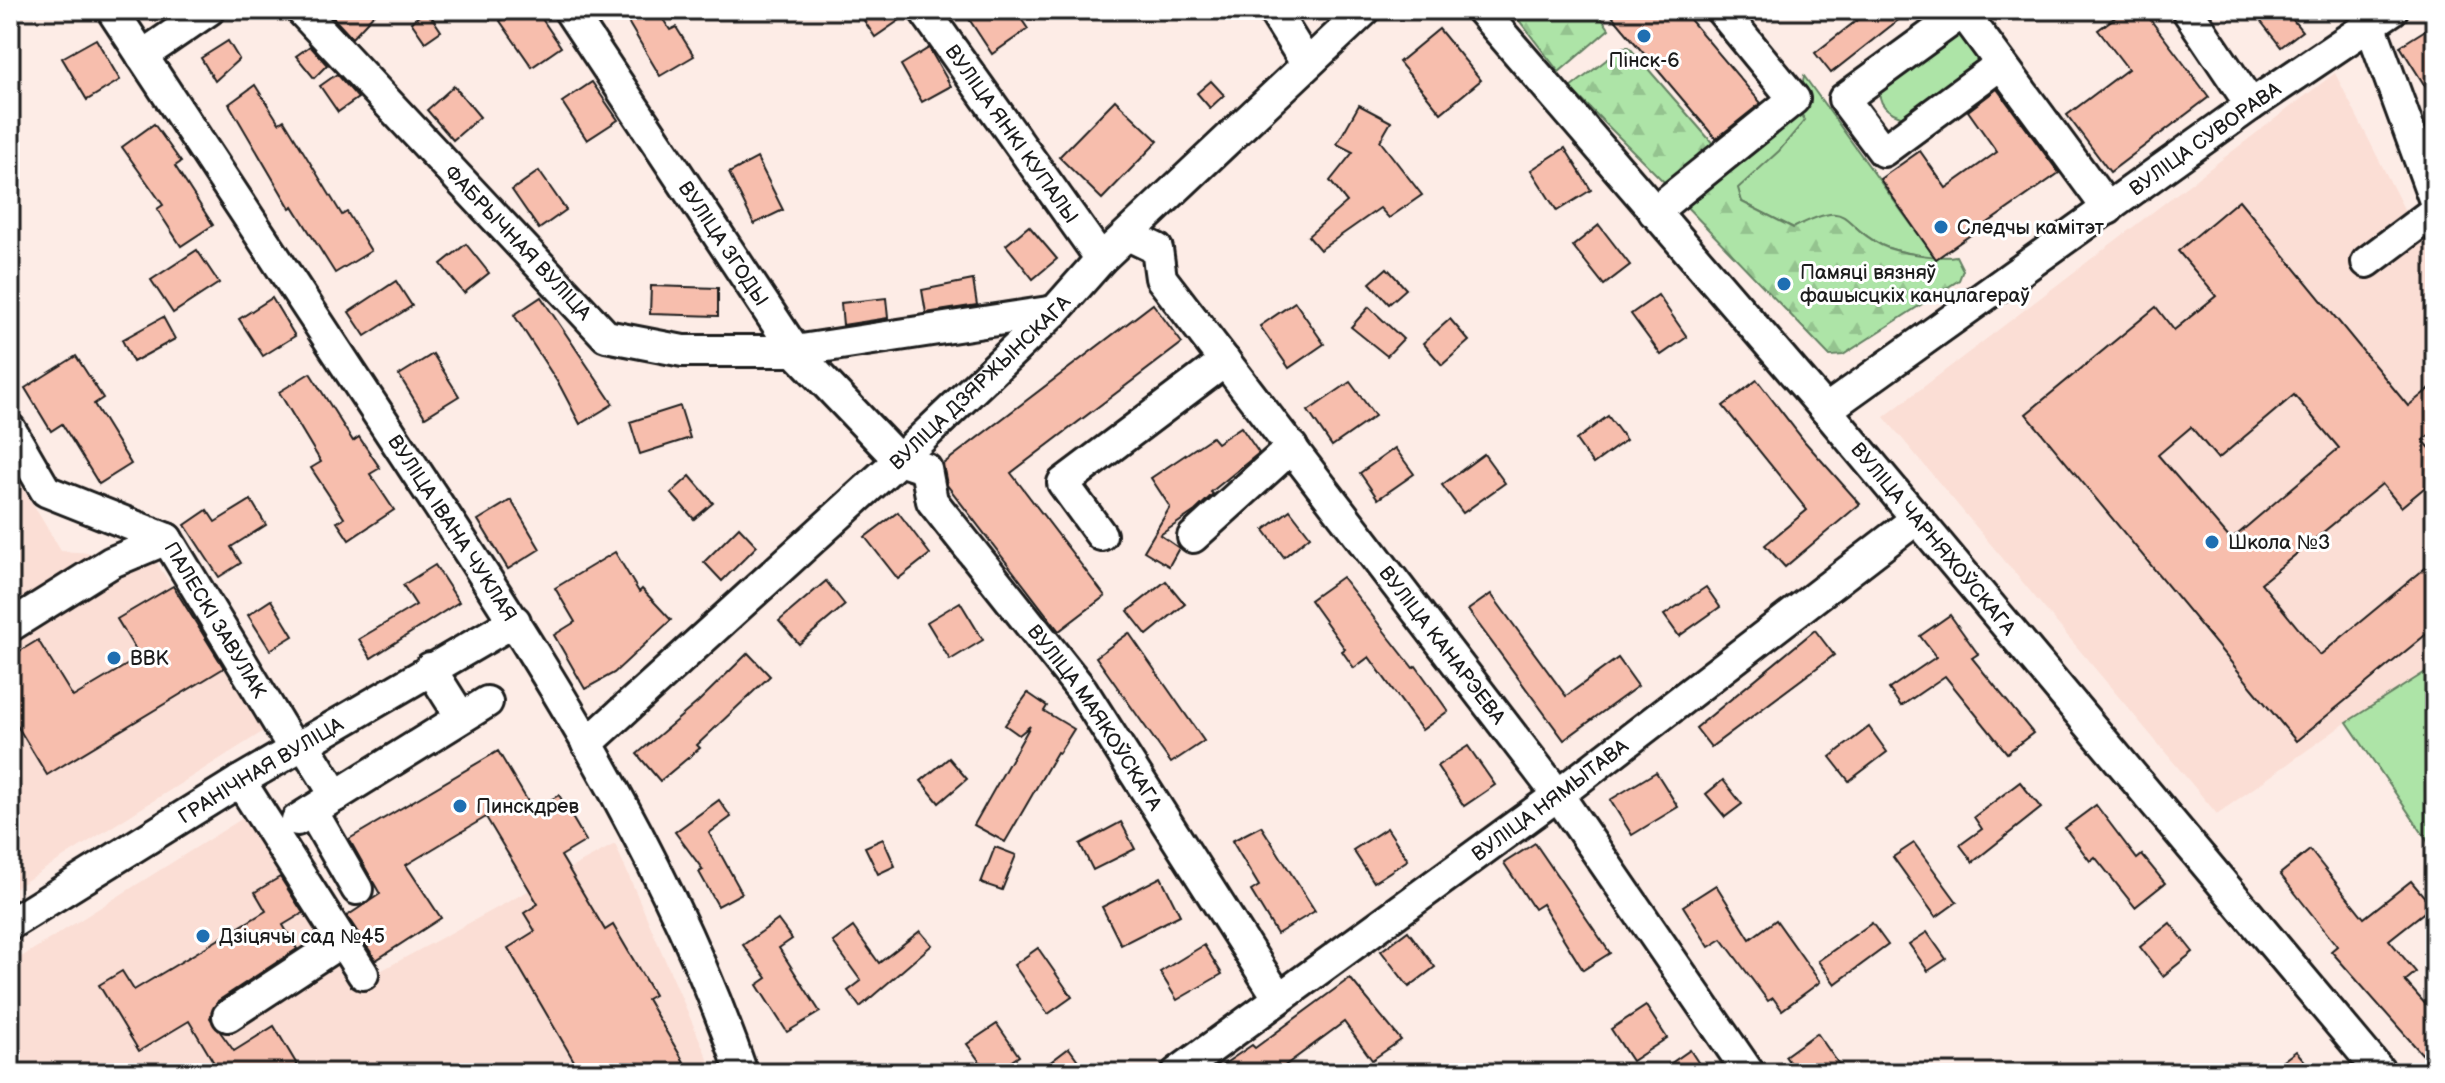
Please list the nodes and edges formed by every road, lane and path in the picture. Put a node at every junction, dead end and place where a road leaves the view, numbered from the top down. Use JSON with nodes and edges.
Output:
{"nodes":[{"id":1,"x":112,"y":10,"type":"edge"},
{"id":2,"x":209,"y":10,"type":"edge"},
{"id":3,"x":301,"y":10,"type":"edge"},
{"id":4,"x":569,"y":10,"type":"edge"},
{"id":5,"x":924,"y":10,"type":"edge"},
{"id":6,"x":1273,"y":10,"type":"edge"},
{"id":7,"x":1365,"y":10,"type":"edge"},
{"id":8,"x":1481,"y":10,"type":"edge"},
{"id":9,"x":1721,"y":10,"type":"edge"},
{"id":10,"x":2187,"y":10,"type":"edge"},
{"id":11,"x":2381,"y":17,"type":"edge"},
{"id":12,"x":142,"y":56,"type":"junction"},
{"id":13,"x":1306,"y":63,"type":"junction"},
{"id":14,"x":2001,"y":64,"type":"junction"},
{"id":15,"x":2251,"y":105,"type":"junction"},
{"id":16,"x":2435,"y":201,"type":"edge"},
{"id":17,"x":2108,"y":209,"type":"junction"},
{"id":18,"x":2435,"y":211,"type":"edge"},
{"id":19,"x":1654,"y":212,"type":"junction"},
{"id":20,"x":1128,"y":235,"type":"junction"},
{"id":21,"x":1101,"y":259,"type":"junction"},
{"id":22,"x":2367,"y":262,"type":"dead end"},
{"id":23,"x":1055,"y":311,"type":"junction"},
{"id":24,"x":795,"y":351,"type":"junction"},
{"id":25,"x":1225,"y":361,"type":"junction"},
{"id":26,"x":1826,"y":410,"type":"junction"},
{"id":27,"x":10,"y":429,"type":"edge"},
{"id":28,"x":1292,"y":447,"type":"junction"},
{"id":29,"x":899,"y":460,"type":"junction"},
{"id":30,"x":1915,"y":520,"type":"junction"},
{"id":31,"x":1101,"y":535,"type":"dead end"},
{"id":32,"x":1193,"y":537,"type":"dead end"},
{"id":33,"x":167,"y":539,"type":"junction"},
{"id":34,"x":515,"y":621,"type":"junction"},
{"id":35,"x":10,"y":626,"type":"edge"},
{"id":36,"x":430,"y":668,"type":"junction"},
{"id":37,"x":587,"y":744,"type":"junction"},
{"id":38,"x":299,"y":746,"type":"junction"},
{"id":39,"x":240,"y":781,"type":"junction"},
{"id":40,"x":1558,"y":795,"type":"junction"},
{"id":41,"x":315,"y":809,"type":"junction"},
{"id":42,"x":357,"y":889,"type":"dead end"},
{"id":43,"x":10,"y":924,"type":"edge"},
{"id":44,"x":342,"y":941,"type":"junction"},
{"id":45,"x":363,"y":974,"type":"dead end"},
{"id":46,"x":1278,"y":997,"type":"junction"},
{"id":47,"x":228,"y":1016,"type":"dead end"},
{"id":48,"x":742,"y":1073,"type":"edge"},
{"id":49,"x":1177,"y":1073,"type":"edge"},
{"id":50,"x":1749,"y":1073,"type":"edge"},
{"id":51,"x":2381,"y":1073,"type":"edge"}],
"edges":[{"from":1,"to":12,"type":"street","name":"ВУЛІЦА ІВАНА ЧУКЛАЯ"},
{"from":2,"to":12,"type":"street"},
{"from":3,"to":24,"type":"street","name":"ФАБРЫЧНАЯ ВУЛІЦА"},
{"from":4,"to":24,"type":"street","name":"ВУЛІЦА ЗГОДЫ"},
{"from":5,"to":21,"type":"street","name":"ВУЛІЦА ЯНКІ КУПАЛЫ"},
{"from":6,"to":13,"type":"street"},
{"from":7,"to":13,"type":"street","name":"ВУЛІЦА ДЗЯРЖЫНСКАГА"},
{"from":8,"to":19,"type":"street","name":"ВУЛІЦА ЧАРНЯХОЎСКАГА"},
{"from":9,"to":19,"type":"street"},
{"from":10,"to":15,"type":"street"},
{"from":11,"to":15,"type":"street","name":"ВУЛІЦА СУВОРАВА"},
{"from":11,"to":16,"type":"street"},
{"from":12,"to":34,"type":"street","name":"ВУЛІЦА ІВАНА ЧУКЛАЯ"},
{"from":13,"to":20,"type":"street","name":"ВУЛІЦА ДЗЯРЖЫНСКАГА"},
{"from":14,"to":14,"type":"street"},
{"from":14,"to":17,"type":"street"},
{"from":15,"to":17,"type":"street","name":"ВУЛІЦА СУВОРАВА"},
{"from":17,"to":26,"type":"street","name":"ВУЛІЦА СУВОРАВА"},
{"from":18,"to":22,"type":"street"},
{"from":19,"to":26,"type":"street","name":"ВУЛІЦА ЧАРНЯХОЎСКАГА"},
{"from":20,"to":21,"type":"street","name":"ВУЛІЦА ДЗЯРЖЫНСКАГА"},
{"from":20,"to":25,"type":"street","name":"ВУЛІЦА КАНАРЭЕВА"},
{"from":21,"to":23,"type":"street","name":"ВУЛІЦА ДЗЯРЖЫНСКАГА"},
{"from":23,"to":24,"type":"street","name":"ФАБРЫЧНАЯ ВУЛІЦА"},
{"from":23,"to":29,"type":"street","name":"ВУЛІЦА ДЗЯРЖЫНСКАГА"},
{"from":24,"to":29,"type":"street","name":"ВУЛІЦА ЗГОДЫ"},
{"from":25,"to":28,"type":"street","name":"ВУЛІЦА КАНАРЭЕВА"},
{"from":25,"to":31,"type":"street"},
{"from":26,"to":30,"type":"street","name":"ВУЛІЦА ЧАРНЯХОЎСКАГА"},
{"from":27,"to":33,"type":"street","name":"ПАЛЕСКІ ЗАВУЛАК"},
{"from":28,"to":32,"type":"street"},
{"from":28,"to":40,"type":"street","name":"ВУЛІЦА КАНАРЭЕВА"},
{"from":29,"to":37,"type":"street","name":"ВУЛІЦА ДЗЯРЖЫНСКАГА"},
{"from":29,"to":46,"type":"street","name":"ВУЛІЦА МАЯКОЎСКАГА"},
{"from":30,"to":40,"type":"street","name":"ВУЛІЦА НЯМЫТАВА"},
{"from":30,"to":51,"type":"street","name":"ВУЛІЦА ЧАРНЯХОЎСКАГА"},
{"from":33,"to":35,"type":"street"},
{"from":33,"to":38,"type":"street","name":"ПАЛЕСКІ ЗАВУЛАК"},
{"from":34,"to":36,"type":"street","name":"ГРАНІЧНАЯ ВУЛІЦА"},
{"from":34,"to":37,"type":"street","name":"ВУЛІЦА ІВАНА ЧУКЛАЯ"},
{"from":36,"to":38,"type":"street","name":"ГРАНІЧНАЯ ВУЛІЦА"},
{"from":36,"to":41,"type":"street"},
{"from":37,"to":48,"type":"street","name":"ВУЛІЦА ІВАНА ЧУКЛАЯ"},
{"from":38,"to":39,"type":"street","name":"ГРАНІЧНАЯ ВУЛІЦА"},
{"from":38,"to":41,"type":"street","name":"ПАЛЕСКІ ЗАВУЛАК"},
{"from":39,"to":43,"type":"street","name":"ГРАНІЧНАЯ ВУЛІЦА"},
{"from":39,"to":44,"type":"street"},
{"from":40,"to":46,"type":"street","name":"ВУЛІЦА НЯМЫТАВА"},
{"from":40,"to":50,"type":"street","name":"ВУЛІЦА КАНАРЭЕВА"},
{"from":41,"to":42,"type":"street","name":"ПАЛЕСКІ ЗАВУЛАК"},
{"from":44,"to":45,"type":"street"},
{"from":44,"to":47,"type":"street"},
{"from":46,"to":49,"type":"street","name":"ВУЛІЦА НЯМЫТАВА"}]}
